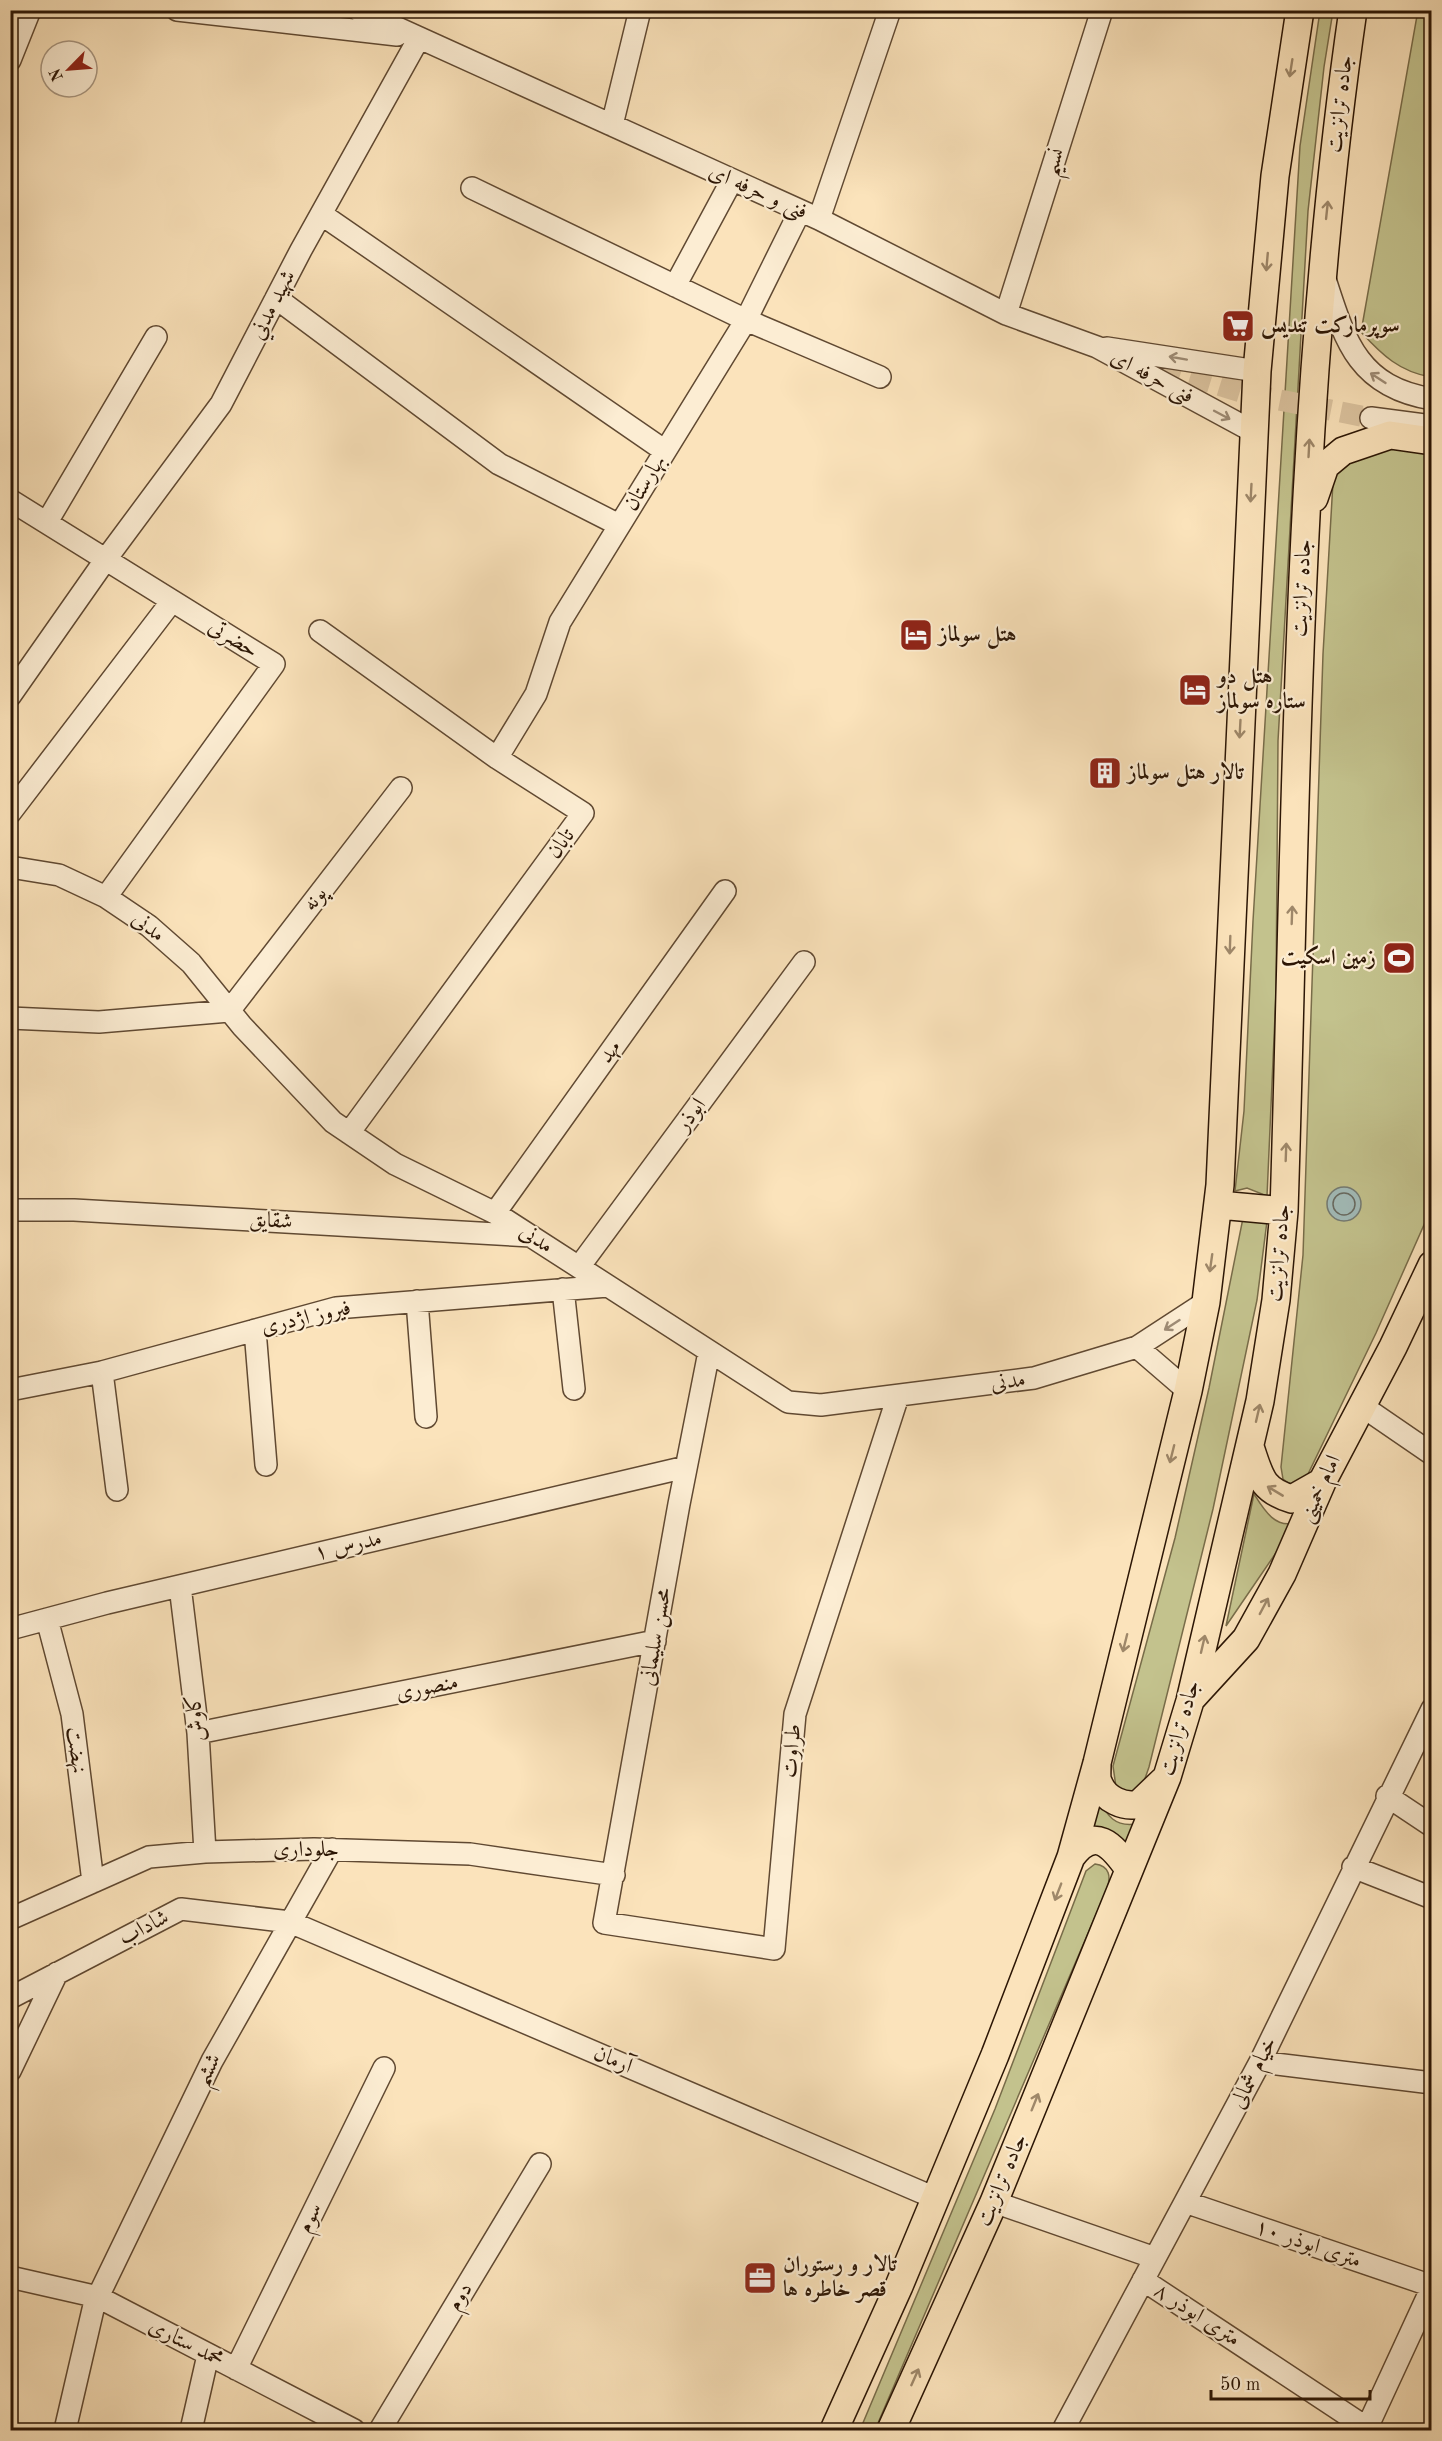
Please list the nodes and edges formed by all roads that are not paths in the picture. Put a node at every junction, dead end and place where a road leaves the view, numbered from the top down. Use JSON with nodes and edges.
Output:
{"nodes":[{"id":1,"x":30,"y":10,"type":"edge"},
{"id":2,"x":177,"y":10,"type":"edge"},
{"id":3,"x":358,"y":10,"type":"edge"},
{"id":4,"x":640,"y":10,"type":"edge"},
{"id":5,"x":890,"y":10,"type":"edge"},
{"id":6,"x":1102,"y":10,"type":"edge"},
{"id":7,"x":1300,"y":10,"type":"edge"},
{"id":8,"x":1353,"y":10,"type":"edge"},
{"id":9,"x":419,"y":38,"type":"junction"},
{"id":10,"x":10,"y":60,"type":"edge"},
{"id":11,"x":612,"y":125,"type":"junction"},
{"id":12,"x":732,"y":180,"type":"junction"},
{"id":13,"x":472,"y":188,"type":"dead end"},
{"id":14,"x":321,"y":214,"type":"junction"},
{"id":15,"x":810,"y":215,"type":"junction"},
{"id":16,"x":1321,"y":268,"type":"junction"},
{"id":17,"x":675,"y":286,"type":"junction"},
{"id":18,"x":276,"y":298,"type":"junction"},
{"id":19,"x":1006,"y":314,"type":"junction"},
{"id":20,"x":746,"y":320,"type":"junction"},
{"id":21,"x":156,"y":338,"type":"dead end"},
{"id":22,"x":1097,"y":347,"type":"junction"},
{"id":23,"x":1257,"y":371,"type":"junction"},
{"id":24,"x":880,"y":377,"type":"dead end"},
{"id":25,"x":1431,"y":399,"type":"edge"},
{"id":26,"x":1371,"y":418,"type":"tunnel mouth"},
{"id":27,"x":1431,"y":426,"type":"edge"},
{"id":28,"x":1254,"y":432,"type":"junction"},
{"id":29,"x":1431,"y":441,"type":"edge"},
{"id":30,"x":664,"y":451,"type":"junction"},
{"id":31,"x":10,"y":500,"type":"edge"},
{"id":32,"x":47,"y":522,"type":"junction"},
{"id":33,"x":619,"y":525,"type":"junction"},
{"id":34,"x":1305,"y":525,"type":"junction"},
{"id":35,"x":106,"y":559,"type":"junction"},
{"id":36,"x":172,"y":601,"type":"junction"},
{"id":37,"x":320,"y":631,"type":"dead end"},
{"id":38,"x":10,"y":696,"type":"edge"},
{"id":39,"x":497,"y":758,"type":"junction"},
{"id":40,"x":401,"y":788,"type":"dead end"},
{"id":41,"x":10,"y":813,"type":"edge"},
{"id":42,"x":10,"y":867,"type":"edge"},
{"id":43,"x":725,"y":891,"type":"dead end"},
{"id":44,"x":106,"y":897,"type":"junction"},
{"id":45,"x":804,"y":962,"type":"dead end"},
{"id":46,"x":229,"y":1011,"type":"junction"},
{"id":47,"x":10,"y":1018,"type":"edge"},
{"id":48,"x":349,"y":1133,"type":"junction"},
{"id":49,"x":1219,"y":1205,"type":"junction"},
{"id":50,"x":10,"y":1210,"type":"edge"},
{"id":51,"x":1284,"y":1211,"type":"junction"},
{"id":52,"x":495,"y":1212,"type":"junction"},
{"id":53,"x":532,"y":1236,"type":"junction"},
{"id":54,"x":1431,"y":1265,"type":"edge"},
{"id":55,"x":579,"y":1267,"type":"junction"},
{"id":56,"x":608,"y":1286,"type":"junction"},
{"id":57,"x":563,"y":1289,"type":"junction"},
{"id":58,"x":417,"y":1301,"type":"junction"},
{"id":59,"x":1206,"y":1302,"type":"junction"},
{"id":60,"x":255,"y":1330,"type":"junction"},
{"id":61,"x":1137,"y":1347,"type":"junction"},
{"id":62,"x":710,"y":1352,"type":"junction"},
{"id":63,"x":102,"y":1372,"type":"junction"},
{"id":64,"x":574,"y":1389,"type":"dead end"},
{"id":65,"x":10,"y":1390,"type":"edge"},
{"id":66,"x":1188,"y":1391,"type":"junction"},
{"id":67,"x":898,"y":1396,"type":"junction"},
{"id":68,"x":1362,"y":1406,"type":"junction"},
{"id":69,"x":426,"y":1417,"type":"dead end"},
{"id":70,"x":1250,"y":1447,"type":"junction"},
{"id":71,"x":1431,"y":1454,"type":"edge"},
{"id":72,"x":266,"y":1465,"type":"dead end"},
{"id":73,"x":687,"y":1467,"type":"junction"},
{"id":74,"x":1322,"y":1482,"type":"junction"},
{"id":75,"x":117,"y":1490,"type":"dead end"},
{"id":76,"x":180,"y":1586,"type":"junction"},
{"id":77,"x":47,"y":1619,"type":"junction"},
{"id":78,"x":10,"y":1629,"type":"edge"},
{"id":79,"x":655,"y":1641,"type":"junction"},
{"id":80,"x":1190,"y":1701,"type":"junction"},
{"id":81,"x":1431,"y":1709,"type":"edge"},
{"id":82,"x":198,"y":1733,"type":"junction"},
{"id":83,"x":1097,"y":1763,"type":"junction"},
{"id":84,"x":1167,"y":1777,"type":"junction"},
{"id":85,"x":1387,"y":1796,"type":"junction"},
{"id":86,"x":1431,"y":1826,"type":"edge"},
{"id":87,"x":332,"y":1850,"type":"junction"},
{"id":88,"x":205,"y":1852,"type":"junction"},
{"id":89,"x":1071,"y":1857,"type":"junction"},
{"id":90,"x":1353,"y":1867,"type":"junction"},
{"id":91,"x":1129,"y":1869,"type":"junction"},
{"id":92,"x":614,"y":1875,"type":"junction"},
{"id":93,"x":93,"y":1882,"type":"junction"},
{"id":94,"x":1431,"y":1898,"type":"edge"},
{"id":95,"x":10,"y":1919,"type":"edge"},
{"id":96,"x":290,"y":1922,"type":"junction"},
{"id":97,"x":604,"y":1923,"type":"joint"},
{"id":98,"x":57,"y":1973,"type":"junction"},
{"id":99,"x":10,"y":1998,"type":"edge"},
{"id":100,"x":1260,"y":2062,"type":"junction"},
{"id":101,"x":384,"y":2068,"type":"dead end"},
{"id":102,"x":10,"y":2072,"type":"edge"},
{"id":103,"x":1431,"y":2084,"type":"edge"},
{"id":104,"x":540,"y":2164,"type":"dead end"},
{"id":105,"x":935,"y":2198,"type":"junction"},
{"id":106,"x":994,"y":2202,"type":"junction"},
{"id":107,"x":1185,"y":2202,"type":"junction"},
{"id":108,"x":1155,"y":2258,"type":"junction"},
{"id":109,"x":10,"y":2277,"type":"edge"},
{"id":110,"x":1143,"y":2280,"type":"junction"},
{"id":111,"x":1431,"y":2286,"type":"edge"},
{"id":112,"x":98,"y":2297,"type":"junction"},
{"id":113,"x":208,"y":2355,"type":"junction"},
{"id":114,"x":236,"y":2369,"type":"junction"},
{"id":115,"x":65,"y":2430,"type":"edge"},
{"id":116,"x":190,"y":2430,"type":"edge"},
{"id":117,"x":354,"y":2430,"type":"edge"},
{"id":118,"x":380,"y":2430,"type":"edge"},
{"id":119,"x":834,"y":2430,"type":"edge"},
{"id":120,"x":891,"y":2430,"type":"edge"},
{"id":121,"x":1063,"y":2430,"type":"edge"},
{"id":122,"x":1368,"y":2430,"type":"edge"}],
"edges":[{"from":1,"to":10,"type":"street"},
{"from":2,"to":9,"type":"street"},
{"from":3,"to":9,"type":"street"},
{"from":4,"to":11,"type":"street"},
{"from":5,"to":15,"type":"street","name":"بهارستان"},
{"from":6,"to":19,"type":"street","name":"نسيم"},
{"from":7,"to":23,"type":"main road","one_way":true},
{"from":16,"to":8,"type":"main road","name":"جاده ترانزیت","one_way":true},
{"from":9,"to":11,"type":"street","name":"فنی و حرفه ای"},
{"from":9,"to":14,"type":"street","name":"شهيد مدني"},
{"from":11,"to":12,"type":"street","name":"فنی و حرفه ای"},
{"from":12,"to":15,"type":"street","name":"فنی و حرفه ای"},
{"from":12,"to":17,"type":"street"},
{"from":13,"to":17,"type":"street"},
{"from":14,"to":18,"type":"street","name":"شهيد مدني"},
{"from":14,"to":30,"type":"street"},
{"from":15,"to":19,"type":"street","name":"فنی و حرفه ای"},
{"from":15,"to":20,"type":"street","name":"بهارستان"},
{"from":25,"to":16,"type":"street","one_way":true},
{"from":34,"to":16,"type":"main road","name":"جاده ترانزیت","one_way":true},
{"from":17,"to":20,"type":"street"},
{"from":18,"to":33,"type":"street"},
{"from":18,"to":35,"type":"street","name":"شهيد مدني"},
{"from":19,"to":22,"type":"street","name":"فنی و حرفه ای"},
{"from":20,"to":24,"type":"street"},
{"from":20,"to":30,"type":"street","name":"بهارستان"},
{"from":21,"to":32,"type":"street"},
{"from":23,"to":22,"type":"street","name":"فنی حرفه ای","one_way":true},
{"from":22,"to":28,"type":"street","name":"فنی حرفه ای","one_way":true},
{"from":23,"to":28,"type":"main road"},
{"from":26,"to":27,"type":"street"},
{"from":28,"to":49,"type":"main road","one_way":true},
{"from":29,"to":34,"type":"main road"},
{"from":30,"to":33,"type":"street","name":"بهارستان"},
{"from":31,"to":32,"type":"street","name":"حضرتی"},
{"from":32,"to":35,"type":"street","name":"حضرتی"},
{"from":33,"to":39,"type":"street","name":"بهارستان"},
{"from":51,"to":34,"type":"main road","name":"جاده ترانزیت","one_way":true},
{"from":35,"to":36,"type":"street","name":"حضرتی"},
{"from":35,"to":38,"type":"street","name":"شهيد مدني"},
{"from":36,"to":41,"type":"street"},
{"from":36,"to":44,"type":"street","name":"حضرتی"},
{"from":37,"to":39,"type":"street","name":"تابان"},
{"from":39,"to":48,"type":"street","name":"تابان"},
{"from":40,"to":46,"type":"street","name":"پونه"},
{"from":42,"to":44,"type":"street","name":"مدنی"},
{"from":43,"to":52,"type":"street","name":"مهد"},
{"from":44,"to":46,"type":"street","name":"مدنی"},
{"from":45,"to":55,"type":"street","name":"ابوذر"},
{"from":46,"to":47,"type":"street"},
{"from":46,"to":48,"type":"street","name":"مدنی"},
{"from":48,"to":52,"type":"street","name":"مدنی"},
{"from":49,"to":51,"type":"main road"},
{"from":49,"to":59,"type":"main road","one_way":true},
{"from":50,"to":53,"type":"street","name":"شقایق"},
{"from":70,"to":51,"type":"main road","name":"جاده ترانزیت","one_way":true},
{"from":52,"to":53,"type":"street","name":"مدنی"},
{"from":53,"to":55,"type":"street","name":"مدنی"},
{"from":54,"to":68,"type":"main road","name":"امام خمینی"},
{"from":55,"to":56,"type":"street","name":"مدنی"},
{"from":56,"to":57,"type":"street","name":"فیروز اژدری"},
{"from":56,"to":62,"type":"street","name":"مدنی"},
{"from":57,"to":58,"type":"street","name":"فیروز اژدری"},
{"from":57,"to":64,"type":"street"},
{"from":58,"to":60,"type":"street","name":"فیروز اژدری"},
{"from":58,"to":69,"type":"street"},
{"from":59,"to":61,"type":"street","name":"مدنی","one_way":true},
{"from":59,"to":66,"type":"main road"},
{"from":60,"to":63,"type":"street","name":"فیروز اژدری"},
{"from":60,"to":72,"type":"street"},
{"from":61,"to":66,"type":"street"},
{"from":61,"to":67,"type":"street","name":"مدنی"},
{"from":62,"to":67,"type":"street","name":"مدنی"},
{"from":62,"to":73,"type":"street","name":"محسن سلیمانی"},
{"from":63,"to":65,"type":"street","name":"فیروز اژدری"},
{"from":63,"to":75,"type":"street"},
{"from":66,"to":83,"type":"main road","one_way":true},
{"from":67,"to":97,"type":"street","name":"طراوت"},
{"from":68,"to":71,"type":"street"},
{"from":68,"to":74,"type":"main road","name":"امام خمینی"},
{"from":74,"to":70,"type":"main road","one_way":true},
{"from":80,"to":70,"type":"main road","name":"جاده ترانزیت","one_way":true},
{"from":73,"to":76,"type":"street","name":"مدرس ۱"},
{"from":73,"to":79,"type":"street","name":"محسن سلیمانی"},
{"from":80,"to":74,"type":"main road","name":"امام خمینی","one_way":true},
{"from":76,"to":77,"type":"street","name":"مدرس ۱"},
{"from":76,"to":82,"type":"street","name":"کاوش"},
{"from":77,"to":78,"type":"street","name":"مدرس ۱"},
{"from":77,"to":93,"type":"street","name":"نهضت"},
{"from":79,"to":82,"type":"street","name":"منصوری"},
{"from":79,"to":92,"type":"street","name":"محسن سلیمانی"},
{"from":80,"to":84,"type":"main road","name":"جاده ترانزیت"},
{"from":81,"to":85,"type":"street","name":"خیام شمالی"},
{"from":82,"to":88,"type":"street","name":"کاوش"},
{"from":83,"to":84,"type":"main road"},
{"from":83,"to":89,"type":"main road"},
{"from":84,"to":91,"type":"main road","name":"جاده ترانزیت"},
{"from":85,"to":86,"type":"street"},
{"from":85,"to":90,"type":"street","name":"خیام شمالی"},
{"from":87,"to":88,"type":"street","name":"جلوداری"},
{"from":87,"to":92,"type":"street","name":"جلوداری"},
{"from":87,"to":96,"type":"street","name":"ششم"},
{"from":88,"to":93,"type":"street","name":"جلوداری"},
{"from":89,"to":91,"type":"main road"},
{"from":89,"to":105,"type":"main road","one_way":true},
{"from":90,"to":94,"type":"street"},
{"from":90,"to":100,"type":"street","name":"خیام شمالی"},
{"from":106,"to":91,"type":"main road","name":"جاده ترانزیت","one_way":true},
{"from":92,"to":97,"type":"street","name":"محسن سلیمانی"},
{"from":93,"to":95,"type":"street","name":"جلوداری"},
{"from":96,"to":98,"type":"street","name":"شاداب"},
{"from":96,"to":105,"type":"street","name":"آرمان"},
{"from":96,"to":112,"type":"street","name":"ششم"},
{"from":98,"to":99,"type":"street","name":"شاداب"},
{"from":98,"to":102,"type":"street"},
{"from":100,"to":103,"type":"street"},
{"from":100,"to":107,"type":"street","name":"خیام شمالی"},
{"from":101,"to":114,"type":"street","name":"سوم"},
{"from":104,"to":118,"type":"street","name":"دوم"},
{"from":105,"to":119,"type":"main road"},
{"from":106,"to":108,"type":"street"},
{"from":120,"to":106,"type":"main road","name":"جاده ترانزیت","one_way":true},
{"from":107,"to":108,"type":"street","name":"خیام شمالی"},
{"from":107,"to":111,"type":"street","name":"۱۰ متری ابوذر"},
{"from":108,"to":110,"type":"street","name":"خیام شمالی"},
{"from":109,"to":112,"type":"street","name":"محمد ستاری"},
{"from":110,"to":121,"type":"street","name":"خیام شمالی"},
{"from":110,"to":122,"type":"street","name":"۸ متری ابوذر"},
{"from":111,"to":122,"type":"street"},
{"from":112,"to":113,"type":"street","name":"محمد ستاری"},
{"from":112,"to":115,"type":"street","name":"ششم"},
{"from":113,"to":114,"type":"street","name":"محمد ستاری"},
{"from":113,"to":116,"type":"street"},
{"from":114,"to":117,"type":"street","name":"محمد ستاری"}]}
